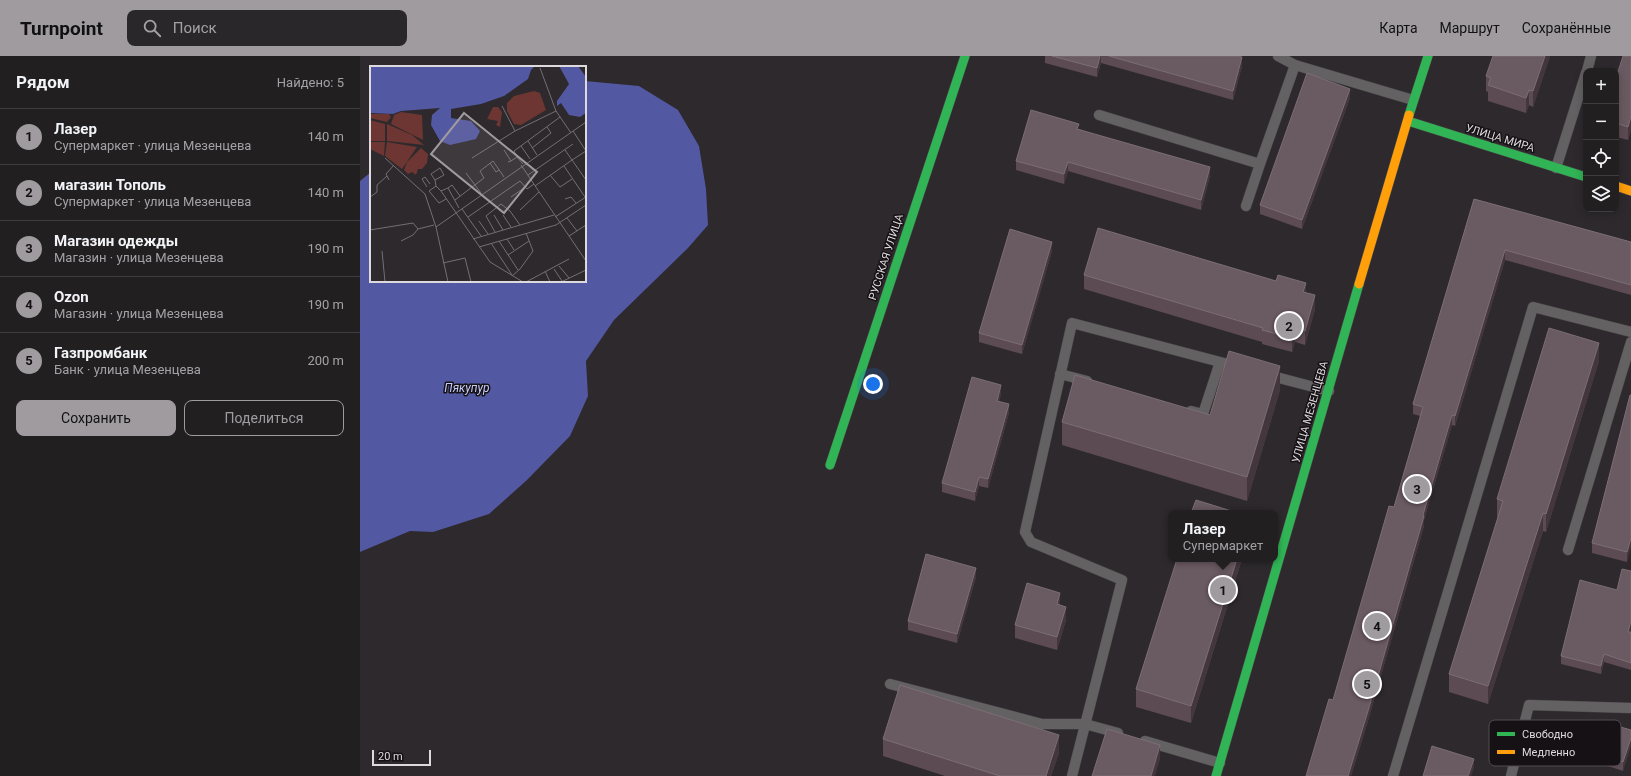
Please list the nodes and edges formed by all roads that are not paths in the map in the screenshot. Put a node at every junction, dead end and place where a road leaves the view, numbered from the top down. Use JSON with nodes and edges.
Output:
{"nodes":[{"id":1,"x":965,"y":56,"type":"edge"},
{"id":2,"x":1278,"y":56,"type":"edge"},
{"id":3,"x":1428,"y":56,"type":"edge"},
{"id":4,"x":1591,"y":56,"type":"edge"},
{"id":5,"x":1295,"y":65,"type":"junction"},
{"id":6,"x":1587,"y":68,"type":"edge"},
{"id":7,"x":1583,"y":82,"type":"edge"},
{"id":8,"x":1413,"y":100,"type":"junction"},
{"id":9,"x":1099,"y":115,"type":"dead end"},
{"id":10,"x":1408,"y":122,"type":"junction"},
{"id":11,"x":1260,"y":164,"type":"junction"},
{"id":12,"x":1556,"y":168,"type":"junction"},
{"id":13,"x":1583,"y":176,"type":"edge"},
{"id":14,"x":1619,"y":187,"type":"edge"},
{"id":15,"x":1631,"y":191,"type":"edge"},
{"id":16,"x":1246,"y":206,"type":"dead end"},
{"id":17,"x":1631,"y":332,"type":"edge"},
{"id":18,"x":1631,"y":342,"type":"edge"},
{"id":19,"x":1220,"y":362,"type":"junction"},
{"id":20,"x":1060,"y":374,"type":"junction"},
{"id":21,"x":1097,"y":384,"type":"edge"},
{"id":22,"x":1329,"y":391,"type":"junction"},
{"id":23,"x":1180,"y":408,"type":"edge"},
{"id":24,"x":830,"y":465,"type":"dead end"},
{"id":25,"x":1568,"y":550,"type":"dead end"},
{"id":26,"x":890,"y":684,"type":"dead end"},
{"id":27,"x":1631,"y":708,"type":"edge"},
{"id":28,"x":1525,"y":720,"type":"edge"},
{"id":29,"x":1085,"y":724,"type":"junction"},
{"id":30,"x":1220,"y":762,"type":"junction"},
{"id":31,"x":1514,"y":766,"type":"edge"},
{"id":32,"x":1072,"y":776,"type":"edge"},
{"id":33,"x":1216,"y":776,"type":"edge"},
{"id":34,"x":1393,"y":776,"type":"edge"},
{"id":35,"x":1511,"y":776,"type":"edge"}],
"edges":[{"from":1,"to":24,"type":"main road","name":"РУССКАЯ УЛИЦА"},
{"from":2,"to":5,"type":"lane"},
{"from":3,"to":8,"type":"main road","name":"УЛИЦА МЕЗЕНЦЕВА"},
{"from":4,"to":6,"type":"lane"},
{"from":5,"to":8,"type":"lane"},
{"from":5,"to":11,"type":"lane"},
{"from":7,"to":12,"type":"lane"},
{"from":8,"to":10,"type":"main road","name":"УЛИЦА МЕЗЕНЦЕВА"},
{"from":9,"to":11,"type":"lane"},
{"from":10,"to":12,"type":"main road","name":"УЛИЦА МИРА"},
{"from":10,"to":22,"type":"main road","name":"УЛИЦА МЕЗЕНЦЕВА"},
{"from":11,"to":16,"type":"lane"},
{"from":12,"to":13,"type":"main road","name":"УЛИЦА МИРА"},
{"from":14,"to":15,"type":"main road"},
{"from":17,"to":34,"type":"lane"},
{"from":18,"to":25,"type":"lane"},
{"from":19,"to":20,"type":"lane"},
{"from":19,"to":22,"type":"lane"},
{"from":19,"to":23,"type":"lane"},
{"from":20,"to":21,"type":"lane"},
{"from":20,"to":29,"type":"lane"},
{"from":22,"to":30,"type":"main road","name":"УЛИЦА МЕЗЕНЦЕВА"},
{"from":26,"to":29,"type":"lane"},
{"from":27,"to":28,"type":"lane"},
{"from":29,"to":30,"type":"lane"},
{"from":29,"to":32,"type":"lane"},
{"from":30,"to":33,"type":"main road","name":"УЛИЦА МЕЗЕНЦЕВА"},
{"from":31,"to":35,"type":"lane"}]}
